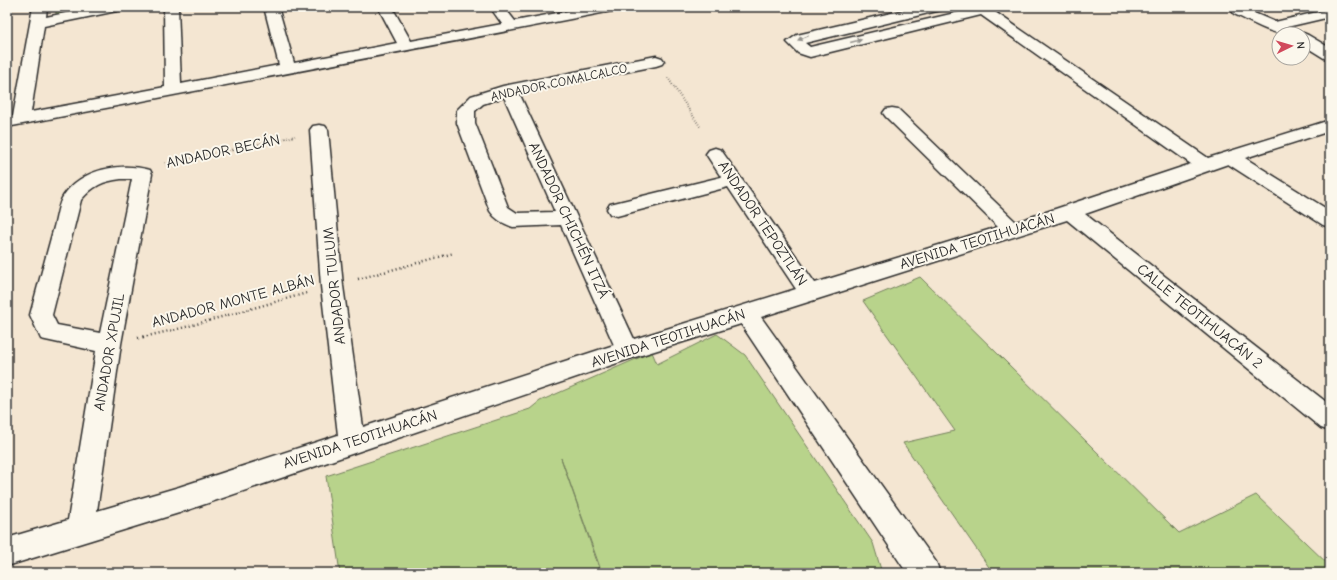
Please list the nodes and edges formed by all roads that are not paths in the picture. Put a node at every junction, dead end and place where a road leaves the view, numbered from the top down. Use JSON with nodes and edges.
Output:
{"nodes":[{"id":1,"x":40,"y":7,"type":"edge"},
{"id":2,"x":117,"y":7,"type":"edge"},
{"id":3,"x":170,"y":7,"type":"edge"},
{"id":4,"x":271,"y":7,"type":"edge"},
{"id":5,"x":385,"y":7,"type":"edge"},
{"id":6,"x":497,"y":7,"type":"edge"},
{"id":7,"x":612,"y":7,"type":"edge"},
{"id":8,"x":936,"y":7,"type":"edge"},
{"id":9,"x":987,"y":8,"type":"edge"},
{"id":10,"x":1239,"y":11,"type":"dead end"},
{"id":11,"x":1330,"y":13,"type":"edge"},
{"id":12,"x":37,"y":23,"type":"junction"},
{"id":13,"x":511,"y":26,"type":"junction"},
{"id":14,"x":1275,"y":26,"type":"edge"},
{"id":15,"x":1271,"y":27,"type":"edge"},
{"id":16,"x":1311,"y":43,"type":"edge"},
{"id":17,"x":406,"y":46,"type":"junction"},
{"id":18,"x":1330,"y":55,"type":"edge"},
{"id":19,"x":656,"y":61,"type":"road end"},
{"id":20,"x":288,"y":68,"type":"junction"},
{"id":21,"x":509,"y":90,"type":"junction"},
{"id":22,"x":173,"y":91,"type":"junction"},
{"id":23,"x":892,"y":113,"type":"dead end"},
{"id":24,"x":14,"y":121,"type":"edge"},
{"id":25,"x":1330,"y":125,"type":"edge"},
{"id":26,"x":319,"y":130,"type":"road end"},
{"id":27,"x":715,"y":154,"type":"dead end"},
{"id":28,"x":1230,"y":156,"type":"junction"},
{"id":29,"x":1205,"y":165,"type":"junction"},
{"id":30,"x":733,"y":180,"type":"junction"},
{"id":31,"x":617,"y":209,"type":"dead end"},
{"id":32,"x":1070,"y":212,"type":"junction"},
{"id":33,"x":568,"y":218,"type":"junction"},
{"id":34,"x":1330,"y":220,"type":"edge"},
{"id":35,"x":1013,"y":230,"type":"junction"},
{"id":36,"x":810,"y":293,"type":"junction"},
{"id":37,"x":746,"y":313,"type":"junction"},
{"id":38,"x":109,"y":344,"type":"junction"},
{"id":39,"x":628,"y":350,"type":"junction"},
{"id":40,"x":1330,"y":420,"type":"edge"},
{"id":41,"x":352,"y":442,"type":"junction"},
{"id":42,"x":80,"y":531,"type":"junction"},
{"id":43,"x":7,"y":552,"type":"edge"},
{"id":44,"x":925,"y":573,"type":"edge"}],
"edges":[{"from":1,"to":12,"type":"street"},
{"from":2,"to":12,"type":"street"},
{"from":3,"to":22,"type":"street"},
{"from":4,"to":20,"type":"street"},
{"from":5,"to":17,"type":"street"},
{"from":6,"to":13,"type":"street"},
{"from":7,"to":13,"type":"street"},
{"from":8,"to":9,"type":"street","one_way":true},
{"from":9,"to":29,"type":"street"},
{"from":10,"to":15,"type":"street"},
{"from":11,"to":14,"type":"street"},
{"from":12,"to":24,"type":"street"},
{"from":13,"to":17,"type":"street"},
{"from":16,"to":18,"type":"street"},
{"from":17,"to":20,"type":"street"},
{"from":19,"to":21,"type":"street","name":"ANDADOR COMALCALCO"},
{"from":20,"to":22,"type":"street"},
{"from":21,"to":33,"type":"street","name":"ANDADOR CHICHÉN ITZÁ"},
{"from":21,"to":33,"type":"street","name":"ANDADOR COMALCALCO"},
{"from":22,"to":24,"type":"street"},
{"from":23,"to":35,"type":"street"},
{"from":25,"to":28,"type":"street","name":"AVENIDA TEOTIHUACÁN"},
{"from":26,"to":41,"type":"street","name":"ANDADOR TULUM"},
{"from":27,"to":30,"type":"street","name":"ANDADOR TEPOZTLÁN"},
{"from":28,"to":29,"type":"street","name":"AVENIDA TEOTIHUACÁN"},
{"from":28,"to":34,"type":"street"},
{"from":29,"to":32,"type":"street","name":"AVENIDA TEOTIHUACÁN"},
{"from":30,"to":31,"type":"street"},
{"from":30,"to":36,"type":"street","name":"ANDADOR TEPOZTLÁN"},
{"from":32,"to":35,"type":"street","name":"AVENIDA TEOTIHUACÁN"},
{"from":32,"to":40,"type":"street","name":"CALLE TEOTIHUACÁN 2"},
{"from":33,"to":39,"type":"street","name":"ANDADOR CHICHÉN ITZÁ"},
{"from":35,"to":36,"type":"street","name":"AVENIDA TEOTIHUACÁN"},
{"from":36,"to":37,"type":"street","name":"AVENIDA TEOTIHUACÁN"},
{"from":37,"to":39,"type":"street","name":"AVENIDA TEOTIHUACÁN"},
{"from":37,"to":44,"type":"street"},
{"from":38,"to":38,"type":"street","name":"ANDADOR XPUJIL"},
{"from":38,"to":42,"type":"street","name":"ANDADOR XPUJIL"},
{"from":39,"to":41,"type":"street","name":"AVENIDA TEOTIHUACÁN"},
{"from":41,"to":42,"type":"street","name":"AVENIDA TEOTIHUACÁN"},
{"from":42,"to":43,"type":"street","name":"AVENIDA TEOTIHUACÁN"}]}
